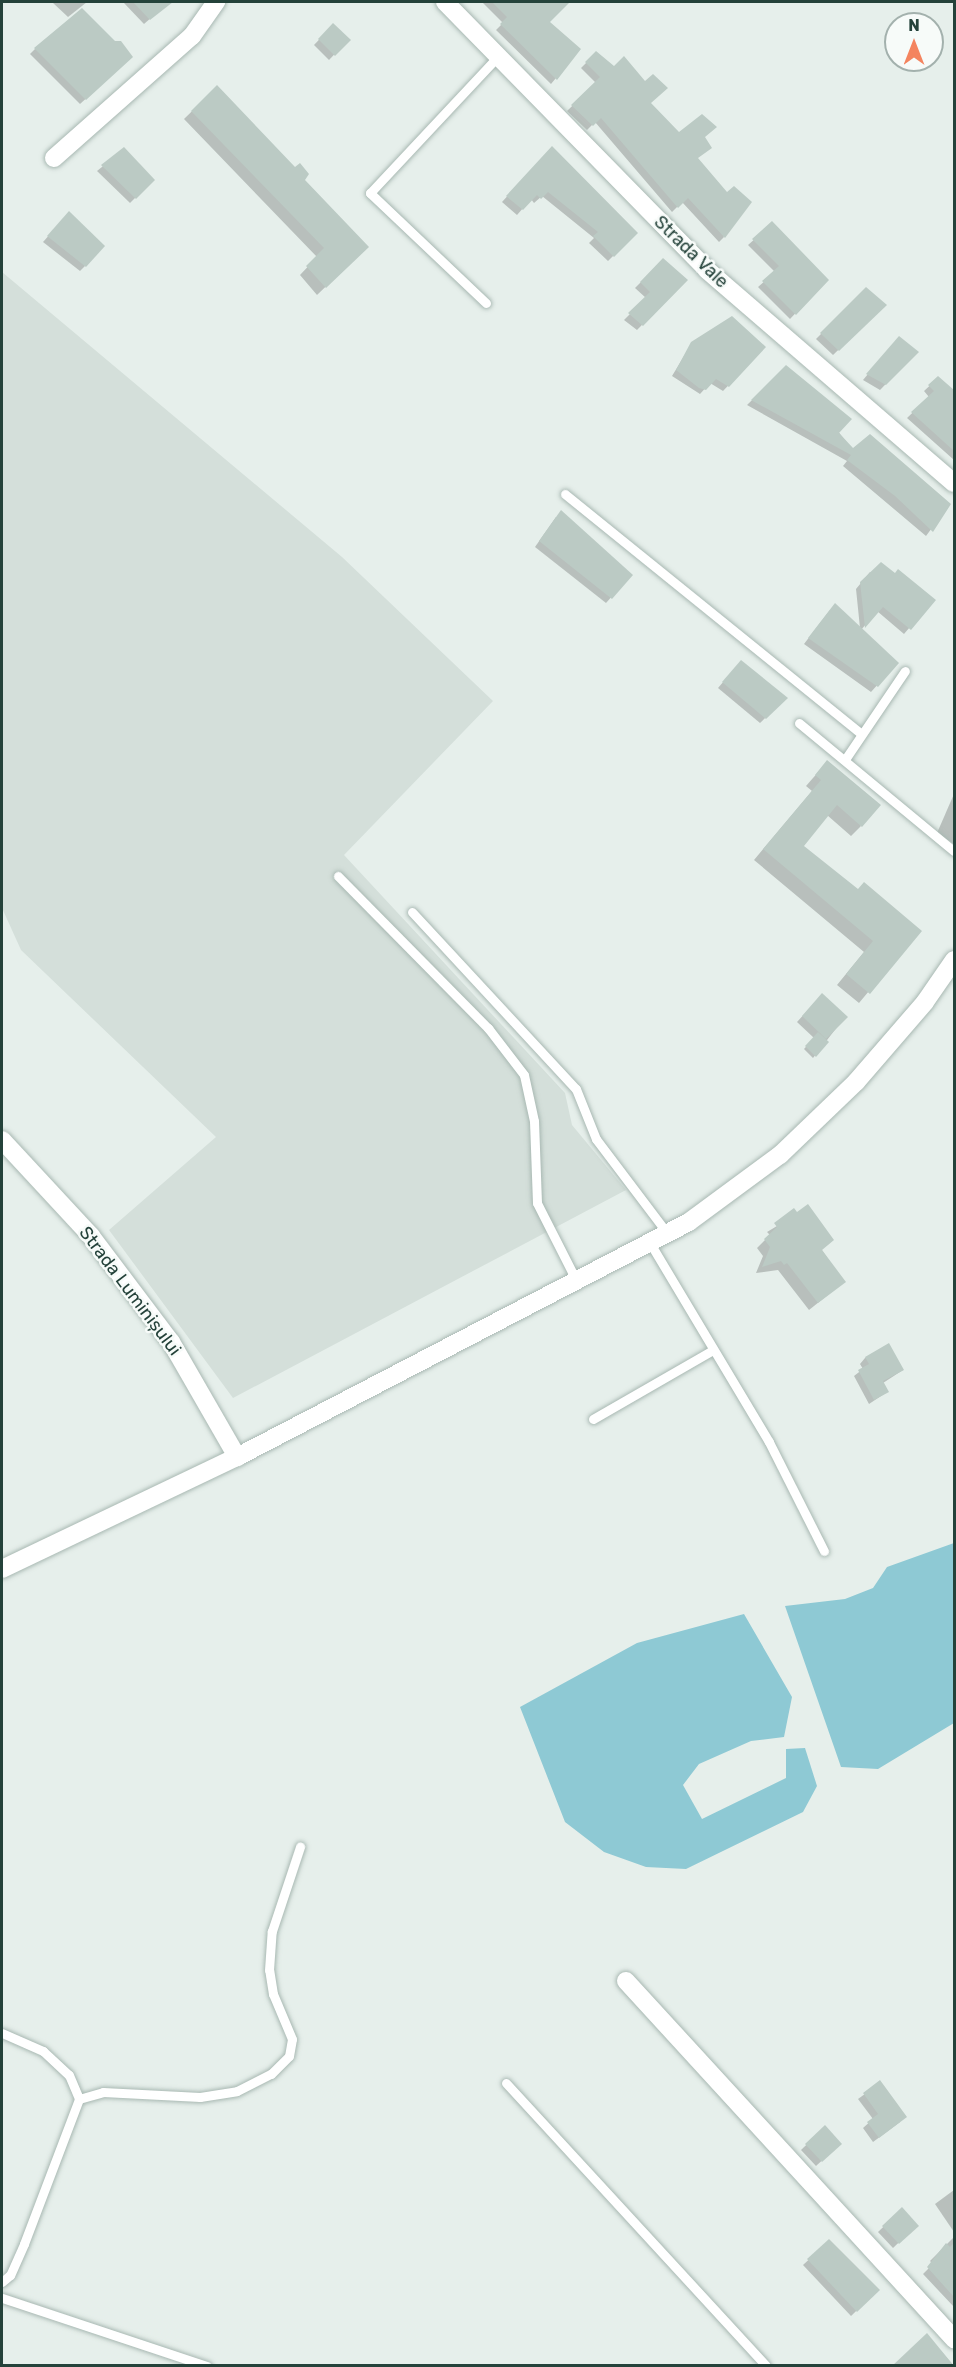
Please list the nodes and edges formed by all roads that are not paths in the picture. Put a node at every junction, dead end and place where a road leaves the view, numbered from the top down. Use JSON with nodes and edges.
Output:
{"nodes":[{"id":1,"x":216,"y":2,"type":"edge"},
{"id":2,"x":445,"y":2,"type":"edge"},
{"id":3,"x":498,"y":56,"type":"junction"},
{"id":4,"x":54,"y":158,"type":"dead end"},
{"id":5,"x":486,"y":303,"type":"dead end"},
{"id":6,"x":954,"y":483,"type":"edge"},
{"id":7,"x":565,"y":494,"type":"dead end"},
{"id":8,"x":905,"y":672,"type":"dead end"},
{"id":9,"x":799,"y":723,"type":"dead end"},
{"id":10,"x":861,"y":734,"type":"junction"},
{"id":11,"x":846,"y":758,"type":"junction"},
{"id":12,"x":954,"y":851,"type":"edge"},
{"id":13,"x":338,"y":876,"type":"dead end"},
{"id":14,"x":412,"y":912,"type":"dead end"},
{"id":15,"x":954,"y":960,"type":"edge"},
{"id":16,"x":2,"y":1140,"type":"edge"},
{"id":17,"x":667,"y":1233,"type":"junction"},
{"id":18,"x":650,"y":1243,"type":"junction"},
{"id":19,"x":577,"y":1282,"type":"junction"},
{"id":20,"x":713,"y":1350,"type":"junction"},
{"id":21,"x":593,"y":1419,"type":"dead end"},
{"id":22,"x":237,"y":1457,"type":"junction"},
{"id":23,"x":824,"y":1551,"type":"dead end"},
{"id":24,"x":2,"y":1569,"type":"edge"},
{"id":25,"x":300,"y":1847,"type":"dead end"},
{"id":26,"x":626,"y":1981,"type":"dead end"},
{"id":27,"x":2,"y":2033,"type":"edge"},
{"id":28,"x":506,"y":2083,"type":"dead end"},
{"id":29,"x":79,"y":2099,"type":"junction"},
{"id":30,"x":2,"y":2282,"type":"edge"},
{"id":31,"x":2,"y":2298,"type":"edge"},
{"id":32,"x":954,"y":2339,"type":"edge"},
{"id":33,"x":207,"y":2366,"type":"edge"},
{"id":34,"x":766,"y":2366,"type":"edge"}],
"edges":[{"from":1,"to":4,"type":"street"},
{"from":2,"to":3,"type":"street","name":"Strada Vale"},
{"from":3,"to":5,"type":"lane"},
{"from":3,"to":6,"type":"street","name":"Strada Vale"},
{"from":7,"to":10,"type":"lane"},
{"from":8,"to":10,"type":"lane"},
{"from":9,"to":11,"type":"lane"},
{"from":10,"to":11,"type":"lane"},
{"from":11,"to":12,"type":"lane"},
{"from":13,"to":19,"type":"lane"},
{"from":14,"to":17,"type":"lane"},
{"from":15,"to":17,"type":"street"},
{"from":16,"to":22,"type":"street","name":"Strada Luminișului"},
{"from":17,"to":18,"type":"street"},
{"from":18,"to":19,"type":"street"},
{"from":18,"to":20,"type":"lane"},
{"from":19,"to":22,"type":"street"},
{"from":20,"to":21,"type":"lane"},
{"from":20,"to":23,"type":"lane"},
{"from":22,"to":24,"type":"street"},
{"from":25,"to":29,"type":"lane"},
{"from":26,"to":32,"type":"street"},
{"from":27,"to":29,"type":"lane"},
{"from":28,"to":34,"type":"lane"},
{"from":29,"to":30,"type":"lane"},
{"from":31,"to":33,"type":"lane"}]}
